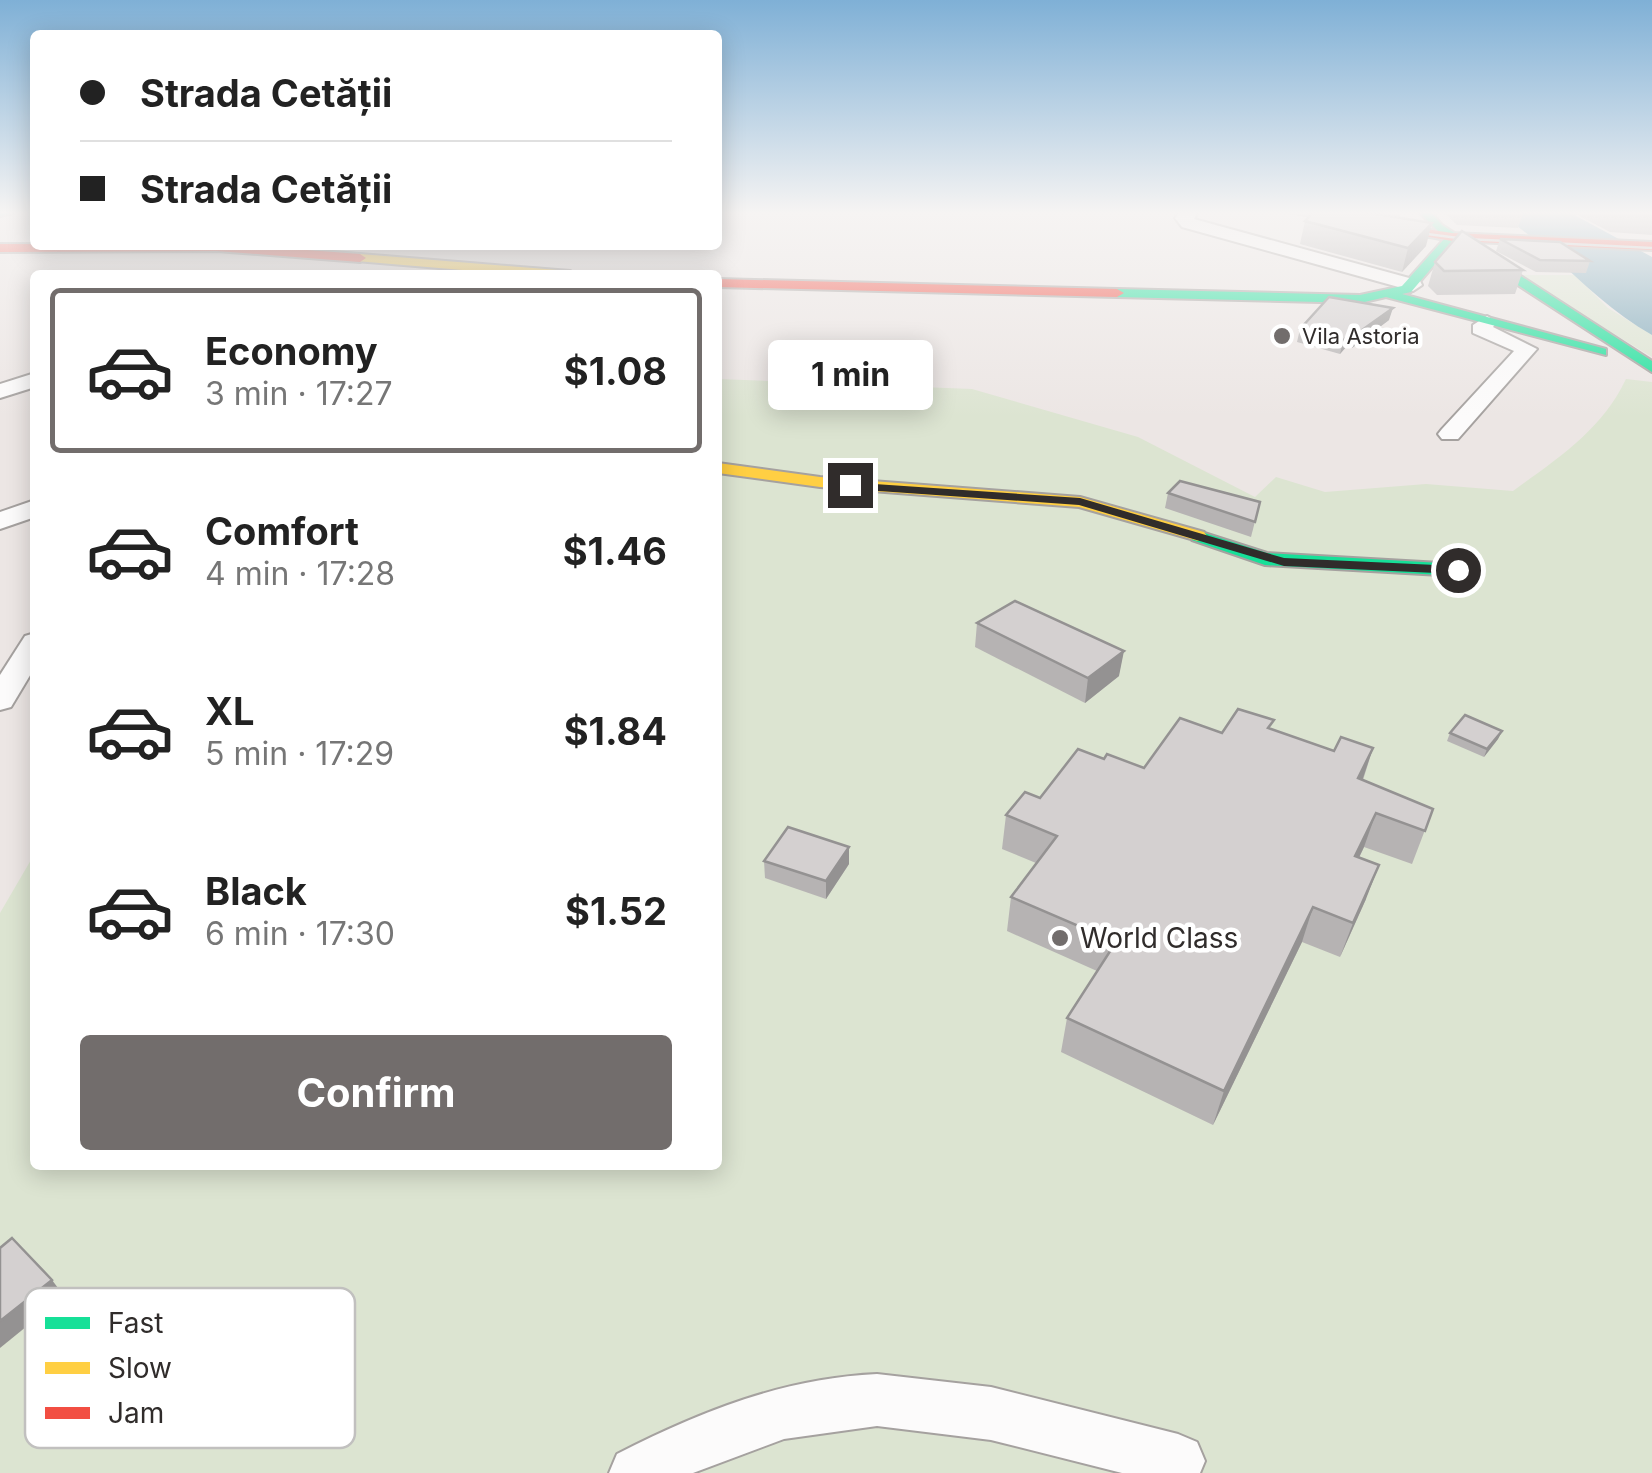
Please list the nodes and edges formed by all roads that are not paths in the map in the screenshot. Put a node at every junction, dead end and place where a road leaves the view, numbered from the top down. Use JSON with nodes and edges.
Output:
{"nodes":[{"id":1,"x":1393,"y":280,"type":"edge"},
{"id":2,"x":1417,"y":280,"type":"edge"},
{"id":3,"x":1514,"y":280,"type":"edge"},
{"id":4,"x":722,"y":282,"type":"edge"},
{"id":5,"x":1412,"y":285,"type":"junction"},
{"id":6,"x":1391,"y":295,"type":"junction"},
{"id":7,"x":1487,"y":322,"type":"junction"},
{"id":8,"x":0,"y":364,"type":"edge"},
{"id":9,"x":1646,"y":365,"type":"edge"},
{"id":10,"x":30,"y":375,"type":"edge"},
{"id":11,"x":30,"y":379,"type":"edge"},
{"id":12,"x":0,"y":391,"type":"edge"},
{"id":13,"x":1450,"y":434,"type":"dead end"},
{"id":14,"x":722,"y":469,"type":"edge"},
{"id":15,"x":30,"y":510,"type":"edge"},
{"id":16,"x":0,"y":521,"type":"edge"},
{"id":17,"x":1458,"y":570,"type":"dead end"},
{"id":18,"x":30,"y":650,"type":"edge"},
{"id":19,"x":0,"y":700,"type":"edge"},
{"id":20,"x":1178,"y":1461,"type":"dead end"},
{"id":21,"x":636,"y":1473,"type":"edge"}],
"edges":[{"from":1,"to":5,"type":"street"},
{"from":2,"to":5,"type":"street"},
{"from":3,"to":9,"type":"street"},
{"from":4,"to":6,"type":"street"},
{"from":5,"to":6,"type":"street"},
{"from":6,"to":7,"type":"street"},
{"from":7,"to":9,"type":"street"},
{"from":7,"to":13,"type":"street"},
{"from":8,"to":10,"type":"street"},
{"from":11,"to":12,"type":"street"},
{"from":14,"to":17,"type":"street"},
{"from":15,"to":16,"type":"street"},
{"from":18,"to":19,"type":"street"},
{"from":20,"to":21,"type":"street"}]}
